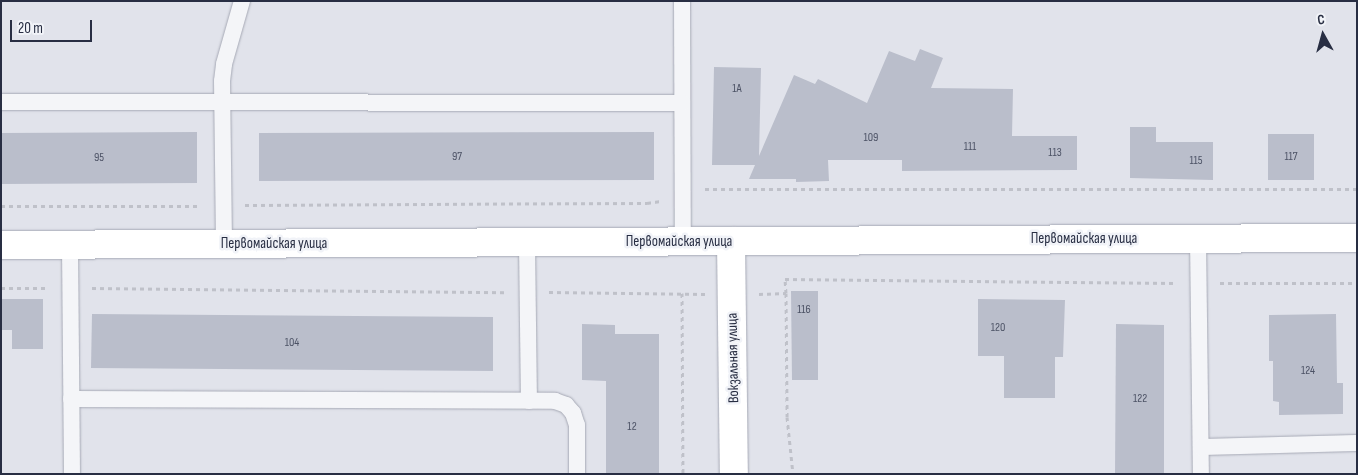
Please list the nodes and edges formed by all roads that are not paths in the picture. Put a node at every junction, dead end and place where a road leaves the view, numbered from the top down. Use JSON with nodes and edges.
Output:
{"nodes":[{"id":1,"x":242,"y":1,"type":"edge"},
{"id":2,"x":682,"y":1,"type":"edge"},
{"id":3,"x":1,"y":102,"type":"edge"},
{"id":4,"x":221,"y":103,"type":"junction"},
{"id":5,"x":682,"y":103,"type":"junction"},
{"id":6,"x":1198,"y":238,"type":"junction"},
{"id":7,"x":1357,"y":238,"type":"edge"},
{"id":8,"x":527,"y":242,"type":"junction"},
{"id":9,"x":683,"y":242,"type":"junction"},
{"id":10,"x":731,"y":242,"type":"junction"},
{"id":11,"x":70,"y":244,"type":"junction"},
{"id":12,"x":224,"y":244,"type":"junction"},
{"id":13,"x":1,"y":245,"type":"edge"},
{"id":14,"x":71,"y":399,"type":"junction"},
{"id":15,"x":529,"y":401,"type":"junction"},
{"id":16,"x":1357,"y":443,"type":"edge"},
{"id":17,"x":1200,"y":447,"type":"junction"},
{"id":18,"x":72,"y":474,"type":"edge"},
{"id":19,"x":577,"y":474,"type":"edge"},
{"id":20,"x":734,"y":474,"type":"edge"},
{"id":21,"x":1200,"y":474,"type":"edge"}],
"edges":[{"from":1,"to":4,"type":"lane"},
{"from":2,"to":5,"type":"lane"},
{"from":3,"to":4,"type":"lane"},
{"from":4,"to":5,"type":"lane"},
{"from":4,"to":12,"type":"lane"},
{"from":5,"to":9,"type":"lane"},
{"from":6,"to":7,"type":"main road","name":"Первомайская улица"},
{"from":6,"to":10,"type":"main road","name":"Первомайская улица"},
{"from":6,"to":17,"type":"lane"},
{"from":8,"to":9,"type":"main road","name":"Первомайская улица"},
{"from":8,"to":12,"type":"main road","name":"Первомайская улица"},
{"from":8,"to":15,"type":"lane"},
{"from":9,"to":10,"type":"main road","name":"Первомайская улица"},
{"from":10,"to":20,"type":"main road","name":"Вокзальная улица"},
{"from":11,"to":12,"type":"main road","name":"Первомайская улица"},
{"from":11,"to":13,"type":"main road","name":"Первомайская улица"},
{"from":11,"to":14,"type":"lane"},
{"from":14,"to":15,"type":"lane"},
{"from":14,"to":18,"type":"lane"},
{"from":15,"to":19,"type":"lane"},
{"from":16,"to":17,"type":"lane"},
{"from":17,"to":21,"type":"lane"}]}
